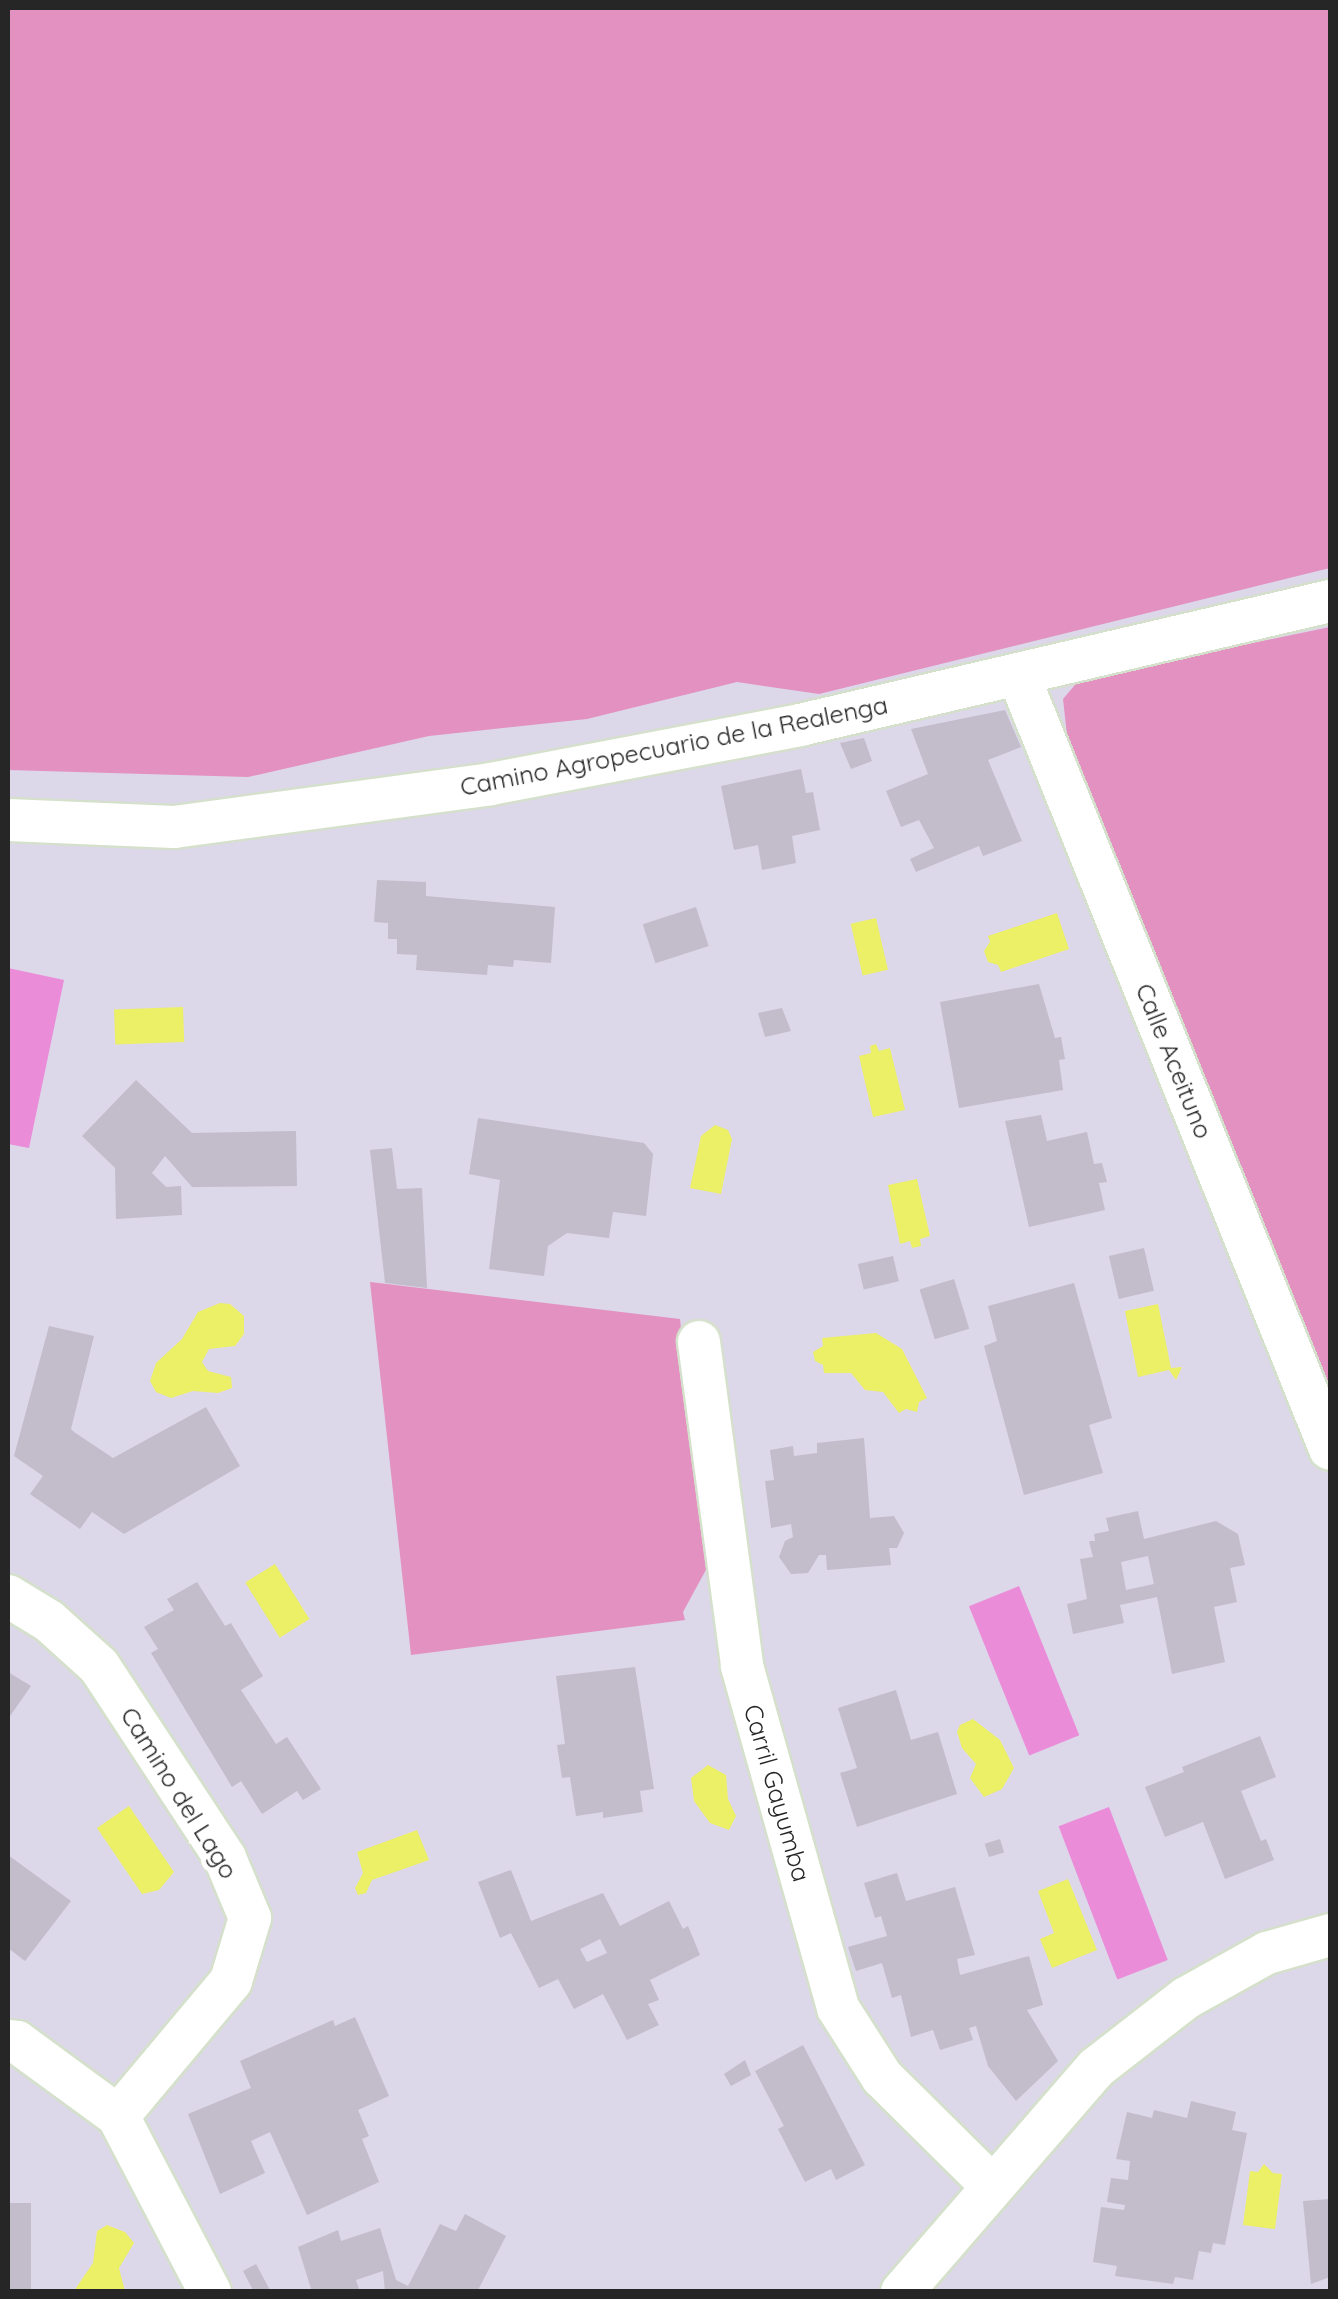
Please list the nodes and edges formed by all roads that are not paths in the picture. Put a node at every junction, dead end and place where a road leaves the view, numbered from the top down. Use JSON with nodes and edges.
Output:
{"nodes":[{"id":1,"x":1330,"y":601,"type":"edge"},
{"id":2,"x":1018,"y":674,"type":"junction"},
{"id":3,"x":8,"y":820,"type":"edge"},
{"id":4,"x":698,"y":1342,"type":"dead end"},
{"id":5,"x":1330,"y":1449,"type":"edge"},
{"id":6,"x":8,"y":1596,"type":"edge"},
{"id":7,"x":1330,"y":1935,"type":"edge"},
{"id":8,"x":8,"y":2042,"type":"edge"},
{"id":9,"x":118,"y":2116,"type":"junction"},
{"id":10,"x":992,"y":2186,"type":"junction"},
{"id":11,"x":210,"y":2292,"type":"edge"},
{"id":12,"x":902,"y":2292,"type":"edge"}],
"edges":[{"from":1,"to":2,"type":"street","name":"Camino Agropecuario de la Realenga"},
{"from":2,"to":3,"type":"street","name":"Camino Agropecuario de la Realenga"},
{"from":2,"to":5,"type":"street","name":"Calle Aceituno"},
{"from":4,"to":10,"type":"street","name":"Carril Gayumba"},
{"from":6,"to":9,"type":"street","name":"Camino del Lago"},
{"from":7,"to":10,"type":"street"},
{"from":8,"to":9,"type":"street"},
{"from":9,"to":11,"type":"street"},
{"from":10,"to":12,"type":"street"}]}
